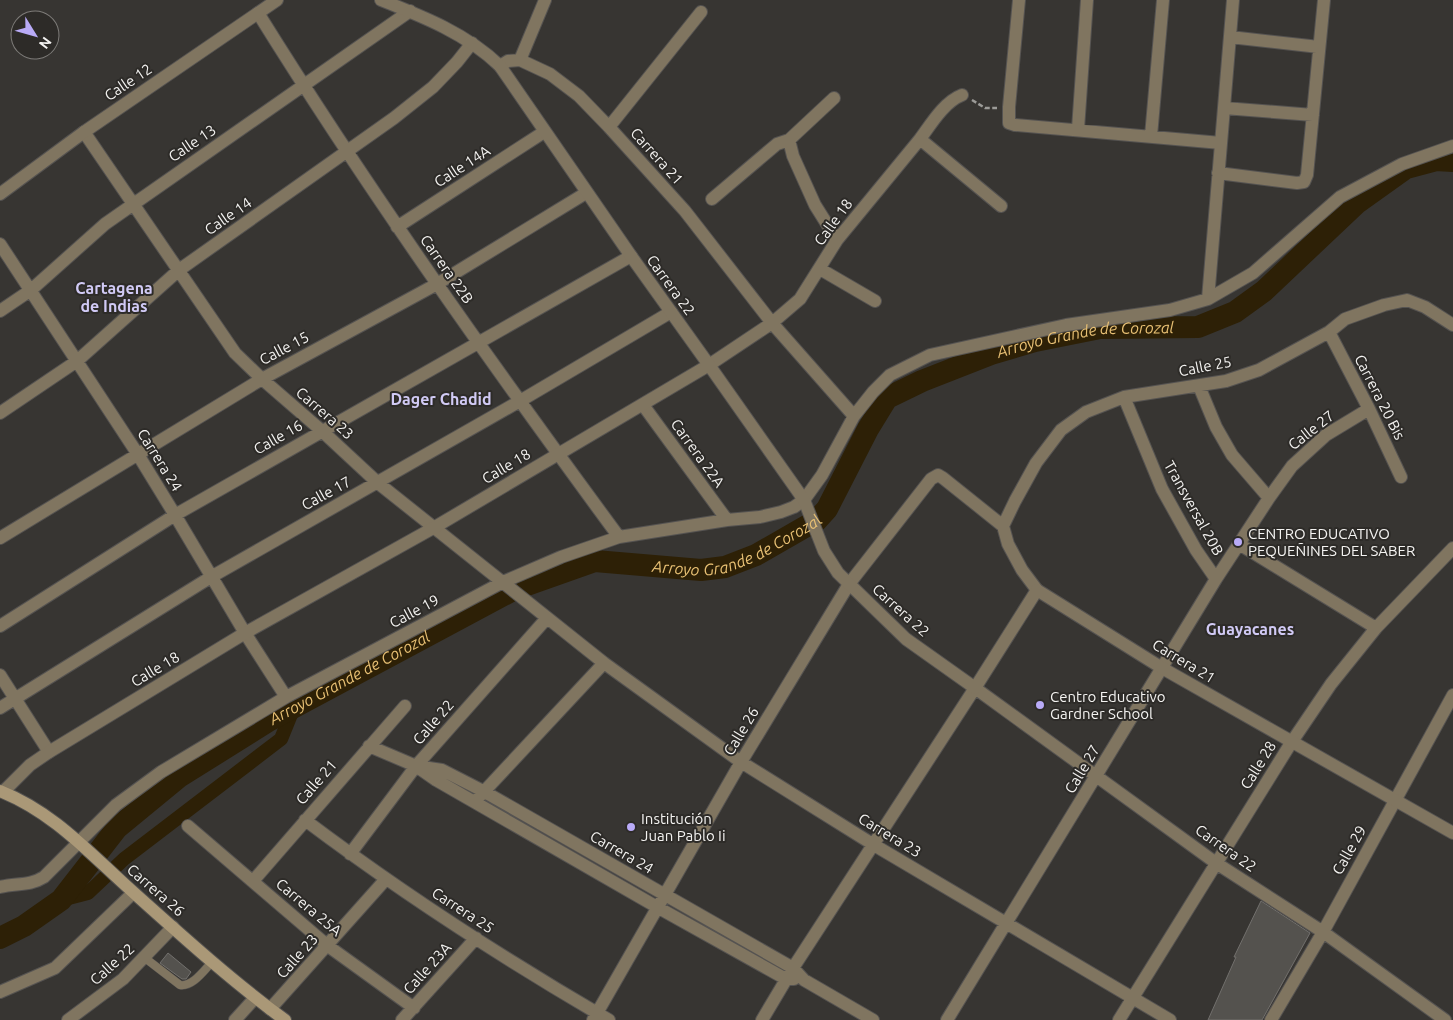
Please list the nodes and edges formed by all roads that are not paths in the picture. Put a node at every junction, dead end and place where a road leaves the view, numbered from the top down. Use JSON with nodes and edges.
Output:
{"nodes":[{"id":1,"x":277,"y":0,"type":"edge"},
{"id":2,"x":382,"y":0,"type":"edge"},
{"id":3,"x":545,"y":0,"type":"edge"},
{"id":4,"x":1019,"y":0,"type":"edge"},
{"id":5,"x":1088,"y":0,"type":"edge"},
{"id":6,"x":1163,"y":0,"type":"edge"},
{"id":7,"x":1233,"y":0,"type":"edge"},
{"id":8,"x":1324,"y":0,"type":"edge"},
{"id":9,"x":410,"y":12,"type":"junction"},
{"id":10,"x":701,"y":12,"type":"dead end"},
{"id":11,"x":258,"y":14,"type":"junction"},
{"id":12,"x":1230,"y":37,"type":"junction"},
{"id":13,"x":472,"y":43,"type":"junction"},
{"id":14,"x":1319,"y":46,"type":"junction"},
{"id":15,"x":520,"y":60,"type":"junction"},
{"id":16,"x":500,"y":66,"type":"junction"},
{"id":17,"x":303,"y":87,"type":"junction"},
{"id":18,"x":962,"y":95,"type":"road end"},
{"id":19,"x":834,"y":98,"type":"dead end"},
{"id":20,"x":1224,"y":108,"type":"junction"},
{"id":21,"x":1313,"y":115,"type":"junction"},
{"id":22,"x":609,"y":127,"type":"junction"},
{"id":23,"x":1078,"y":129,"type":"junction"},
{"id":24,"x":84,"y":132,"type":"junction"},
{"id":25,"x":544,"y":132,"type":"junction"},
{"id":26,"x":1151,"y":136,"type":"junction"},
{"id":27,"x":920,"y":139,"type":"junction"},
{"id":28,"x":789,"y":140,"type":"junction"},
{"id":29,"x":1221,"y":142,"type":"junction"},
{"id":30,"x":1453,"y":146,"type":"edge"},
{"id":31,"x":346,"y":152,"type":"junction"},
{"id":32,"x":1218,"y":173,"type":"junction"},
{"id":33,"x":586,"y":193,"type":"junction"},
{"id":34,"x":0,"y":194,"type":"edge"},
{"id":35,"x":712,"y":199,"type":"dead end"},
{"id":36,"x":134,"y":203,"type":"junction"},
{"id":37,"x":1001,"y":206,"type":"dead end"},
{"id":38,"x":398,"y":227,"type":"junction"},
{"id":39,"x":837,"y":240,"type":"junction"},
{"id":40,"x":0,"y":244,"type":"edge"},
{"id":41,"x":631,"y":256,"type":"junction"},
{"id":42,"x":820,"y":269,"type":"junction"},
{"id":43,"x":179,"y":270,"type":"junction"},
{"id":44,"x":437,"y":284,"type":"junction"},
{"id":45,"x":31,"y":290,"type":"junction"},
{"id":46,"x":1208,"y":299,"type":"junction"},
{"id":47,"x":875,"y":300,"type":"dead end"},
{"id":48,"x":0,"y":311,"type":"edge"},
{"id":49,"x":671,"y":312,"type":"junction"},
{"id":50,"x":772,"y":323,"type":"junction"},
{"id":51,"x":1453,"y":325,"type":"edge"},
{"id":52,"x":1329,"y":332,"type":"junction"},
{"id":53,"x":478,"y":343,"type":"junction"},
{"id":54,"x":77,"y":361,"type":"junction"},
{"id":55,"x":709,"y":365,"type":"junction"},
{"id":56,"x":262,"y":379,"type":"junction"},
{"id":57,"x":1199,"y":386,"type":"junction"},
{"id":58,"x":1124,"y":397,"type":"junction"},
{"id":59,"x":520,"y":401,"type":"junction"},
{"id":60,"x":643,"y":405,"type":"junction"},
{"id":61,"x":1369,"y":409,"type":"junction"},
{"id":62,"x":0,"y":413,"type":"edge"},
{"id":63,"x":854,"y":416,"type":"junction"},
{"id":64,"x":322,"y":431,"type":"junction"},
{"id":65,"x":137,"y":454,"type":"junction"},
{"id":66,"x":558,"y":454,"type":"junction"},
{"id":67,"x":1401,"y":477,"type":"dead end"},
{"id":68,"x":378,"y":483,"type":"junction"},
{"id":69,"x":1269,"y":498,"type":"junction"},
{"id":70,"x":804,"y":500,"type":"junction"},
{"id":71,"x":176,"y":515,"type":"junction"},
{"id":72,"x":727,"y":520,"type":"junction"},
{"id":73,"x":1003,"y":526,"type":"junction"},
{"id":74,"x":435,"y":527,"type":"junction"},
{"id":75,"x":619,"y":537,"type":"junction"},
{"id":76,"x":0,"y":538,"type":"edge"},
{"id":77,"x":1239,"y":544,"type":"junction"},
{"id":78,"x":1453,"y":548,"type":"edge"},
{"id":79,"x":211,"y":576,"type":"junction"},
{"id":80,"x":1216,"y":579,"type":"junction"},
{"id":81,"x":849,"y":584,"type":"junction"},
{"id":82,"x":507,"y":586,"type":"junction"},
{"id":83,"x":1037,"y":590,"type":"junction"},
{"id":84,"x":547,"y":618,"type":"junction"},
{"id":85,"x":0,"y":626,"type":"edge"},
{"id":86,"x":1376,"y":628,"type":"junction"},
{"id":87,"x":245,"y":633,"type":"junction"},
{"id":88,"x":604,"y":663,"type":"junction"},
{"id":89,"x":1162,"y":668,"type":"junction"},
{"id":90,"x":0,"y":675,"type":"edge"},
{"id":91,"x":975,"y":688,"type":"junction"},
{"id":92,"x":15,"y":698,"type":"junction"},
{"id":93,"x":286,"y":698,"type":"junction"},
{"id":94,"x":1451,"y":704,"type":"edge"},
{"id":95,"x":405,"y":706,"type":"dead end"},
{"id":96,"x":0,"y":708,"type":"edge"},
{"id":97,"x":1291,"y":743,"type":"junction"},
{"id":98,"x":369,"y":746,"type":"junction"},
{"id":99,"x":50,"y":752,"type":"junction"},
{"id":100,"x":741,"y":762,"type":"junction"},
{"id":101,"x":416,"y":766,"type":"junction"},
{"id":102,"x":1097,"y":775,"type":"junction"},
{"id":103,"x":2,"y":792,"type":"edge"},
{"id":104,"x":479,"y":796,"type":"junction"},
{"id":105,"x":1394,"y":801,"type":"junction"},
{"id":106,"x":305,"y":820,"type":"junction"},
{"id":107,"x":188,"y":826,"type":"dead end"},
{"id":108,"x":1453,"y":833,"type":"edge"},
{"id":109,"x":79,"y":843,"type":"junction"},
{"id":110,"x":874,"y":845,"type":"junction"},
{"id":111,"x":350,"y":854,"type":"junction"},
{"id":112,"x":1216,"y":863,"type":"junction"},
{"id":113,"x":386,"y":879,"type":"junction"},
{"id":114,"x":252,"y":880,"type":"junction"},
{"id":115,"x":0,"y":887,"type":"edge"},
{"id":116,"x":133,"y":892,"type":"junction"},
{"id":117,"x":665,"y":894,"type":"junction"},
{"id":118,"x":657,"y":907,"type":"junction"},
{"id":119,"x":1006,"y":924,"type":"junction"},
{"id":120,"x":173,"y":927,"type":"junction"},
{"id":121,"x":1323,"y":932,"type":"junction"},
{"id":122,"x":476,"y":938,"type":"junction"},
{"id":123,"x":328,"y":946,"type":"junction"},
{"id":124,"x":145,"y":958,"type":"junction"},
{"id":125,"x":213,"y":961,"type":"junction"},
{"id":126,"x":790,"y":973,"type":"junction"},
{"id":127,"x":0,"y":992,"type":"edge"},
{"id":128,"x":255,"y":998,"type":"junction"},
{"id":129,"x":1132,"y":998,"type":"junction"},
{"id":130,"x":414,"y":1008,"type":"junction"},
{"id":131,"x":270,"y":1009,"type":"junction"},
{"id":132,"x":595,"y":1017,"type":"edge"},
{"id":133,"x":68,"y":1020,"type":"edge"},
{"id":134,"x":235,"y":1020,"type":"edge"},
{"id":135,"x":285,"y":1020,"type":"edge"},
{"id":136,"x":402,"y":1020,"type":"edge"},
{"id":137,"x":609,"y":1020,"type":"edge"},
{"id":138,"x":762,"y":1020,"type":"edge"},
{"id":139,"x":872,"y":1020,"type":"edge"},
{"id":140,"x":947,"y":1020,"type":"edge"},
{"id":141,"x":1119,"y":1020,"type":"edge"},
{"id":142,"x":1170,"y":1020,"type":"edge"},
{"id":143,"x":1271,"y":1020,"type":"edge"},
{"id":144,"x":1444,"y":1020,"type":"edge"}],
"edges":[{"from":1,"to":11,"type":"street","name":"Calle 12"},
{"from":2,"to":9,"type":"street"},
{"from":3,"to":15,"type":"street"},
{"from":4,"to":23,"type":"street"},
{"from":5,"to":23,"type":"street"},
{"from":6,"to":26,"type":"street"},
{"from":7,"to":12,"type":"street"},
{"from":8,"to":14,"type":"street"},
{"from":9,"to":13,"type":"street"},
{"from":9,"to":17,"type":"street","name":"Calle 13"},
{"from":10,"to":22,"type":"street"},
{"from":11,"to":17,"type":"street","name":"Carrera 22B"},
{"from":11,"to":24,"type":"street","name":"Calle 12"},
{"from":12,"to":14,"type":"street"},
{"from":12,"to":20,"type":"street"},
{"from":13,"to":16,"type":"street"},
{"from":13,"to":31,"type":"street","name":"Calle 14"},
{"from":14,"to":21,"type":"street"},
{"from":15,"to":16,"type":"street"},
{"from":15,"to":22,"type":"street","name":"Carrera 21"},
{"from":16,"to":25,"type":"street","name":"Carrera 22"},
{"from":17,"to":31,"type":"street","name":"Carrera 22B"},
{"from":17,"to":36,"type":"street","name":"Calle 13"},
{"from":18,"to":27,"type":"street","name":"Calle 18"},
{"from":19,"to":28,"type":"street"},
{"from":20,"to":21,"type":"street"},
{"from":20,"to":29,"type":"street"},
{"from":21,"to":32,"type":"street"},
{"from":22,"to":50,"type":"street","name":"Carrera 21"},
{"from":23,"to":26,"type":"street"},
{"from":24,"to":34,"type":"street","name":"Calle 12"},
{"from":24,"to":36,"type":"street","name":"Carrera 23"},
{"from":25,"to":33,"type":"street","name":"Carrera 22"},
{"from":25,"to":38,"type":"street","name":"Calle 14A"},
{"from":26,"to":29,"type":"street"},
{"from":27,"to":37,"type":"street"},
{"from":27,"to":39,"type":"street","name":"Calle 18"},
{"from":28,"to":35,"type":"street"},
{"from":28,"to":39,"type":"street"},
{"from":29,"to":32,"type":"street"},
{"from":30,"to":46,"type":"street"},
{"from":31,"to":38,"type":"street","name":"Carrera 22B"},
{"from":31,"to":43,"type":"street","name":"Calle 14"},
{"from":32,"to":46,"type":"street"},
{"from":33,"to":41,"type":"street","name":"Carrera 22"},
{"from":33,"to":44,"type":"street","name":"Calle 15"},
{"from":36,"to":43,"type":"street","name":"Carrera 23"},
{"from":36,"to":45,"type":"street","name":"Calle 13"},
{"from":38,"to":44,"type":"street","name":"Carrera 22B"},
{"from":39,"to":42,"type":"street","name":"Calle 18"},
{"from":40,"to":45,"type":"street","name":"Carrera 24"},
{"from":41,"to":49,"type":"street","name":"Carrera 22"},
{"from":41,"to":53,"type":"street","name":"Calle 16"},
{"from":42,"to":47,"type":"street"},
{"from":42,"to":50,"type":"street","name":"Calle 18"},
{"from":43,"to":54,"type":"street","name":"Calle 14"},
{"from":43,"to":56,"type":"street","name":"Carrera 23"},
{"from":44,"to":53,"type":"street","name":"Carrera 22B"},
{"from":44,"to":56,"type":"street","name":"Calle 15"},
{"from":45,"to":48,"type":"street","name":"Calle 13"},
{"from":45,"to":54,"type":"street","name":"Carrera 24"},
{"from":46,"to":63,"type":"street"},
{"from":49,"to":55,"type":"street","name":"Carrera 22"},
{"from":49,"to":59,"type":"street","name":"Calle 17"},
{"from":50,"to":55,"type":"street","name":"Calle 18"},
{"from":50,"to":63,"type":"street","name":"Carrera 21"},
{"from":51,"to":52,"type":"street","name":"Calle 25"},
{"from":52,"to":57,"type":"street","name":"Calle 25"},
{"from":52,"to":61,"type":"street","name":"Carrera 20 Bis"},
{"from":53,"to":59,"type":"street","name":"Carrera 22B"},
{"from":53,"to":64,"type":"street","name":"Calle 16"},
{"from":54,"to":62,"type":"street","name":"Calle 14"},
{"from":54,"to":65,"type":"street","name":"Carrera 24"},
{"from":55,"to":60,"type":"street","name":"Calle 18"},
{"from":55,"to":70,"type":"street","name":"Carrera 22"},
{"from":56,"to":64,"type":"street","name":"Carrera 23"},
{"from":56,"to":65,"type":"street","name":"Calle 15"},
{"from":57,"to":58,"type":"street","name":"Calle 25"},
{"from":57,"to":69,"type":"street"},
{"from":58,"to":73,"type":"street","name":"Calle 25"},
{"from":58,"to":80,"type":"street","name":"Transversal 20B"},
{"from":59,"to":66,"type":"street","name":"Carrera 22B"},
{"from":59,"to":68,"type":"street","name":"Calle 17"},
{"from":60,"to":66,"type":"street","name":"Calle 18"},
{"from":60,"to":72,"type":"street","name":"Carrera 22A"},
{"from":61,"to":67,"type":"street","name":"Carrera 20 Bis"},
{"from":61,"to":69,"type":"street","name":"Calle 27"},
{"from":63,"to":70,"type":"street"},
{"from":64,"to":68,"type":"street","name":"Carrera 23"},
{"from":64,"to":71,"type":"street","name":"Calle 16"},
{"from":65,"to":71,"type":"street","name":"Carrera 24"},
{"from":65,"to":76,"type":"street","name":"Calle 15"},
{"from":66,"to":74,"type":"street","name":"Calle 18"},
{"from":66,"to":75,"type":"street","name":"Carrera 22B"},
{"from":68,"to":74,"type":"street","name":"Carrera 23"},
{"from":68,"to":79,"type":"street","name":"Calle 17"},
{"from":69,"to":77,"type":"street","name":"Calle 27"},
{"from":70,"to":72,"type":"street","name":"Calle 19"},
{"from":70,"to":81,"type":"street","name":"Carrera 22"},
{"from":71,"to":79,"type":"street","name":"Carrera 24"},
{"from":71,"to":85,"type":"street","name":"Calle 16"},
{"from":72,"to":75,"type":"street","name":"Calle 19"},
{"from":73,"to":81,"type":"street","name":"Calle 26"},
{"from":73,"to":83,"type":"street","name":"Carrera 21"},
{"from":74,"to":82,"type":"street","name":"Carrera 23"},
{"from":74,"to":87,"type":"street","name":"Calle 18"},
{"from":75,"to":82,"type":"street","name":"Calle 19"},
{"from":77,"to":80,"type":"street","name":"Calle 27"},
{"from":77,"to":86,"type":"street"},
{"from":78,"to":86,"type":"street","name":"Calle 28"},
{"from":79,"to":87,"type":"street","name":"Carrera 24"},
{"from":79,"to":92,"type":"street","name":"Calle 17"},
{"from":80,"to":89,"type":"street","name":"Calle 27"},
{"from":81,"to":91,"type":"street","name":"Carrera 22"},
{"from":81,"to":100,"type":"street","name":"Calle 26"},
{"from":82,"to":84,"type":"street","name":"Carrera 23"},
{"from":82,"to":93,"type":"street","name":"Calle 19"},
{"from":83,"to":89,"type":"street","name":"Carrera 21"},
{"from":83,"to":91,"type":"street"},
{"from":84,"to":88,"type":"street","name":"Carrera 23"},
{"from":84,"to":101,"type":"street","name":"Calle 22"},
{"from":86,"to":97,"type":"street","name":"Calle 28"},
{"from":87,"to":93,"type":"street","name":"Carrera 24"},
{"from":87,"to":99,"type":"street","name":"Calle 18"},
{"from":88,"to":100,"type":"street","name":"Carrera 23"},
{"from":88,"to":104,"type":"street"},
{"from":89,"to":97,"type":"street","name":"Carrera 21"},
{"from":89,"to":102,"type":"street","name":"Calle 27"},
{"from":90,"to":92,"type":"street"},
{"from":91,"to":102,"type":"street","name":"Carrera 22"},
{"from":91,"to":110,"type":"street"},
{"from":92,"to":96,"type":"street","name":"Calle 17"},
{"from":92,"to":99,"type":"street"},
{"from":93,"to":109,"type":"street","name":"Calle 19"},
{"from":94,"to":105,"type":"street","name":"Calle 29"},
{"from":95,"to":98,"type":"street","name":"Calle 21"},
{"from":97,"to":105,"type":"street","name":"Carrera 21"},
{"from":97,"to":112,"type":"street","name":"Calle 28"},
{"from":98,"to":101,"type":"street","name":"Carrera 24"},
{"from":98,"to":106,"type":"street","name":"Calle 21"},
{"from":99,"to":103,"type":"street","name":"Calle 18"},
{"from":100,"to":110,"type":"street","name":"Carrera 23"},
{"from":100,"to":117,"type":"street","name":"Calle 26"},
{"from":101,"to":104,"type":"street","name":"Carrera 24"},
{"from":101,"to":111,"type":"street","name":"Calle 22"},
{"from":102,"to":112,"type":"street","name":"Carrera 22"},
{"from":102,"to":119,"type":"street","name":"Calle 27"},
{"from":103,"to":109,"type":"main road","name":"Carrera 26"},
{"from":104,"to":117,"type":"street","name":"Carrera 24"},
{"from":104,"to":118,"type":"street","name":"Carrera 24"},
{"from":105,"to":108,"type":"street","name":"Carrera 21"},
{"from":105,"to":121,"type":"street","name":"Calle 29"},
{"from":106,"to":111,"type":"street","name":"Carrera 25"},
{"from":106,"to":114,"type":"street","name":"Calle 21"},
{"from":107,"to":114,"type":"street","name":"Carrera 25A"},
{"from":109,"to":115,"type":"street","name":"Calle 19"},
{"from":109,"to":116,"type":"main road","name":"Carrera 26"},
{"from":110,"to":119,"type":"street","name":"Carrera 23"},
{"from":110,"to":126,"type":"street"},
{"from":111,"to":113,"type":"street","name":"Carrera 25"},
{"from":112,"to":121,"type":"street","name":"Carrera 22"},
{"from":112,"to":129,"type":"street","name":"Calle 28"},
{"from":113,"to":122,"type":"street","name":"Carrera 25"},
{"from":113,"to":123,"type":"street","name":"Calle 23"},
{"from":114,"to":123,"type":"street","name":"Carrera 25A"},
{"from":116,"to":120,"type":"main road","name":"Carrera 26"},
{"from":116,"to":127,"type":"street"},
{"from":117,"to":118,"type":"street","name":"Calle 26"},
{"from":117,"to":126,"type":"street","name":"Carrera 24"},
{"from":118,"to":126,"type":"street","name":"Carrera 24"},
{"from":118,"to":132,"type":"street","name":"Calle 26"},
{"from":119,"to":129,"type":"street","name":"Carrera 23"},
{"from":119,"to":140,"type":"street","name":"Calle 27"},
{"from":120,"to":124,"type":"street","name":"Calle 22"},
{"from":120,"to":125,"type":"main road","name":"Carrera 26"},
{"from":121,"to":143,"type":"street","name":"Calle 29"},
{"from":121,"to":144,"type":"street","name":"Carrera 22"},
{"from":122,"to":130,"type":"street","name":"Calle 23A"},
{"from":122,"to":132,"type":"street","name":"Carrera 25"},
{"from":123,"to":130,"type":"street","name":"Carrera 25A"},
{"from":123,"to":131,"type":"street","name":"Calle 23"},
{"from":124,"to":125,"type":"lane"},
{"from":124,"to":133,"type":"street","name":"Calle 22"},
{"from":125,"to":128,"type":"main road","name":"Carrera 26"},
{"from":126,"to":138,"type":"street"},
{"from":126,"to":139,"type":"street","name":"Carrera 24"},
{"from":128,"to":131,"type":"main road","name":"Carrera 26"},
{"from":128,"to":134,"type":"street"},
{"from":129,"to":141,"type":"street","name":"Calle 28"},
{"from":129,"to":142,"type":"street","name":"Carrera 23"},
{"from":130,"to":136,"type":"street","name":"Calle 23A"},
{"from":131,"to":135,"type":"main road","name":"Carrera 26"},
{"from":132,"to":137,"type":"street","name":"Carrera 25"}]}
